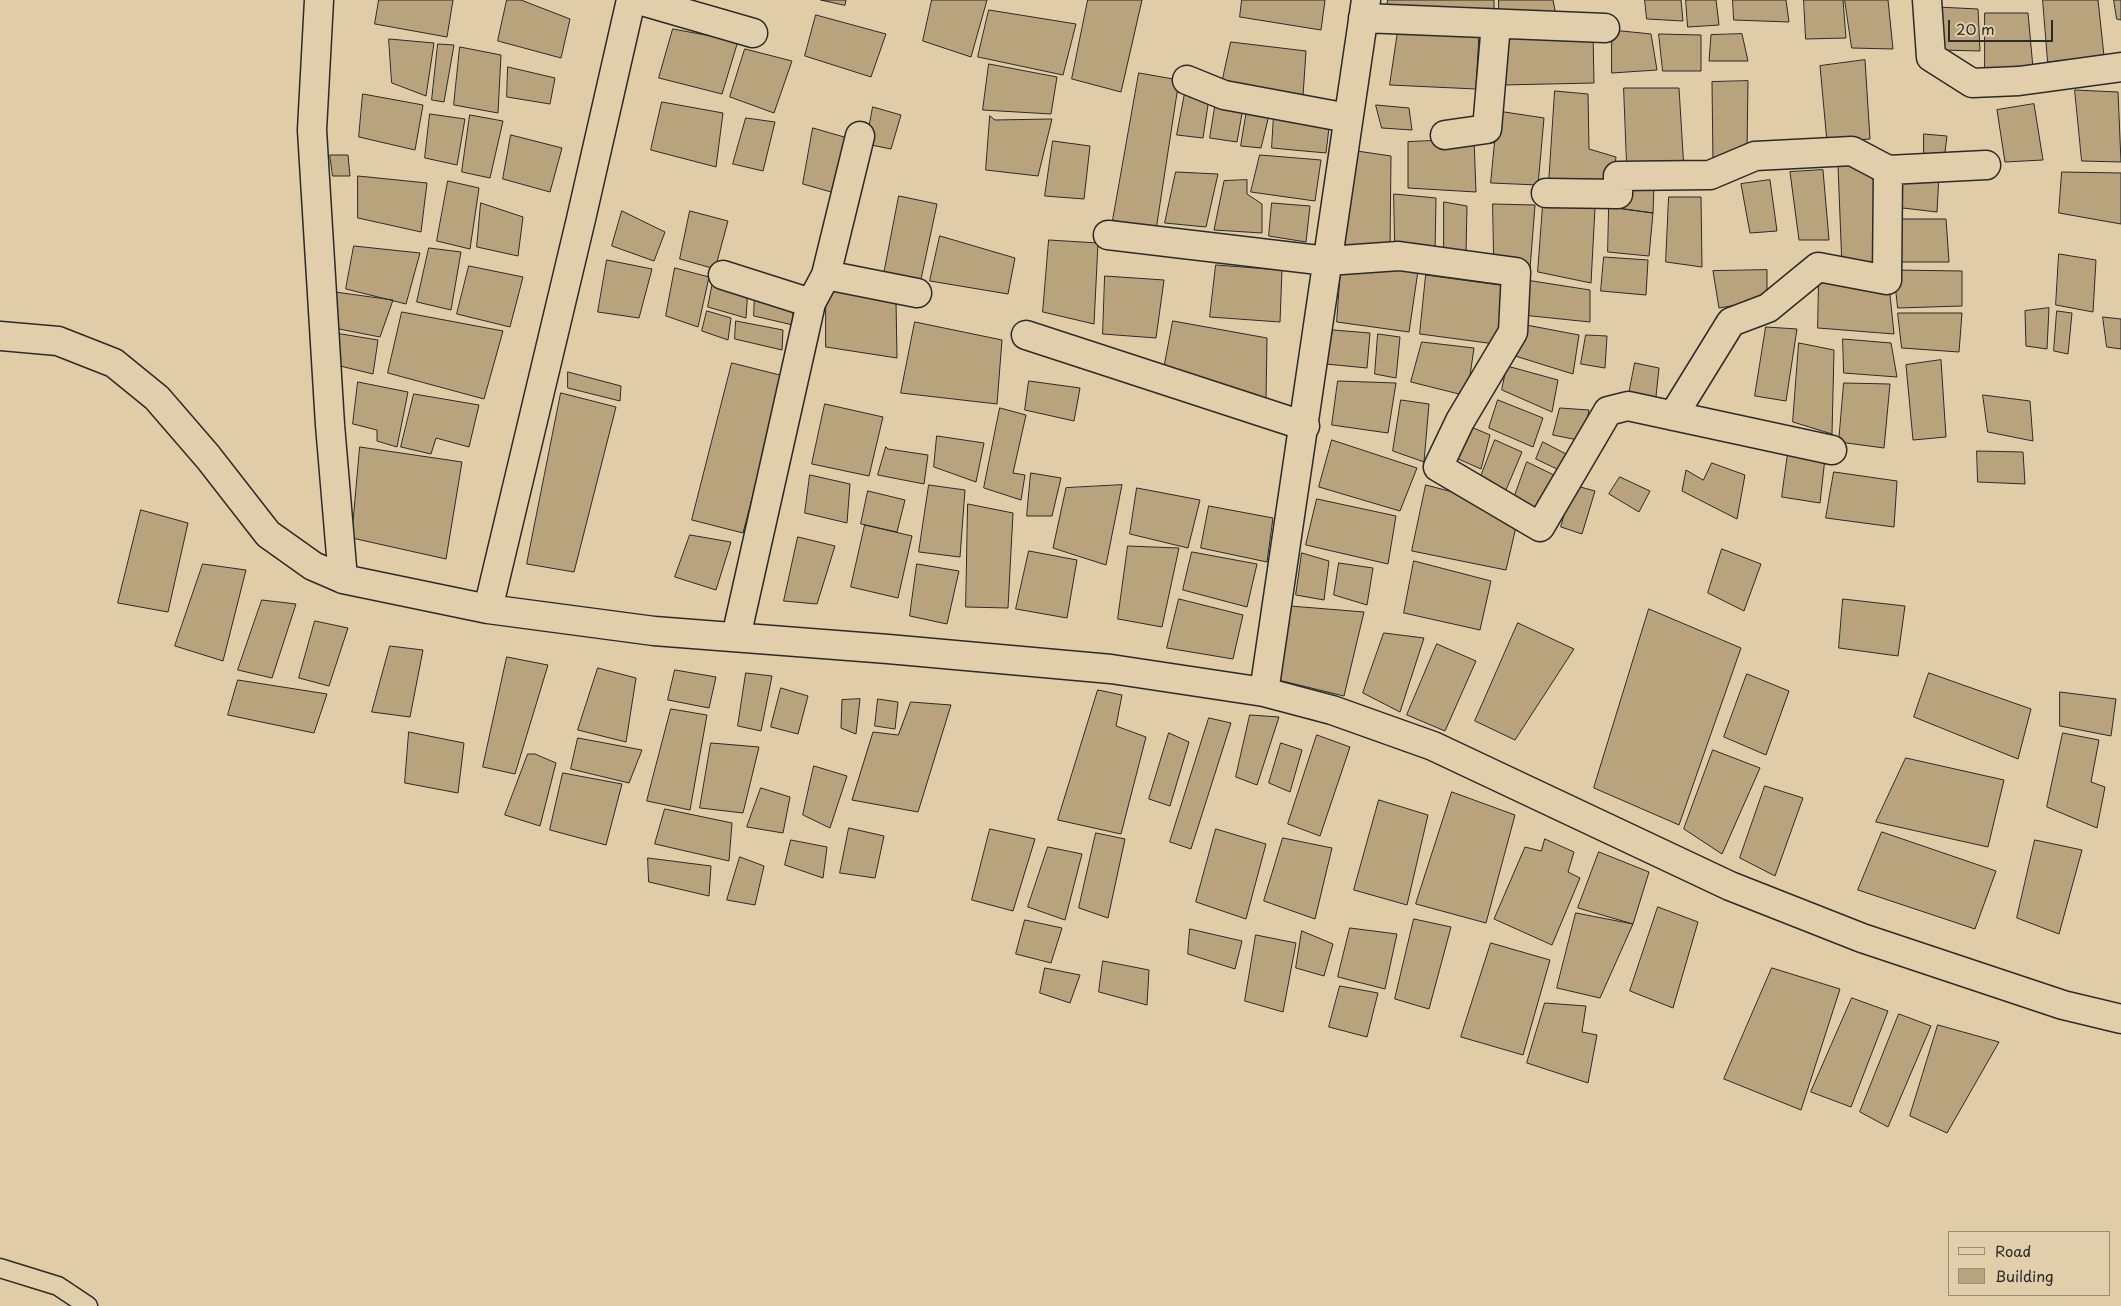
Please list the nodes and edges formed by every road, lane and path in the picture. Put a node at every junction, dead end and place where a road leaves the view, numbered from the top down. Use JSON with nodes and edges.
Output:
{"nodes":[{"id":1,"x":319,"y":0,"type":"edge"},
{"id":2,"x":631,"y":0,"type":"edge"},
{"id":3,"x":639,"y":0,"type":"edge"},
{"id":4,"x":1927,"y":0,"type":"edge"},
{"id":5,"x":1364,"y":9,"type":"edge"},
{"id":6,"x":1496,"y":24,"type":"junction"},
{"id":7,"x":1605,"y":28,"type":"dead end"},
{"id":8,"x":753,"y":33,"type":"dead end"},
{"id":9,"x":2121,"y":67,"type":"edge"},
{"id":10,"x":1187,"y":80,"type":"dead end"},
{"id":11,"x":1348,"y":118,"type":"junction"},
{"id":12,"x":1445,"y":135,"type":"dead end"},
{"id":13,"x":860,"y":136,"type":"dead end"},
{"id":14,"x":1986,"y":165,"type":"dead end"},
{"id":15,"x":1888,"y":170,"type":"junction"},
{"id":16,"x":1546,"y":192,"type":"dead end"},
{"id":17,"x":1108,"y":235,"type":"dead end"},
{"id":18,"x":1327,"y":261,"type":"junction"},
{"id":19,"x":723,"y":275,"type":"dead end"},
{"id":20,"x":826,"y":275,"type":"junction"},
{"id":21,"x":917,"y":293,"type":"dead end"},
{"id":22,"x":811,"y":303,"type":"junction"},
{"id":23,"x":1026,"y":334,"type":"dead end"},
{"id":24,"x":0,"y":336,"type":"edge"},
{"id":25,"x":1674,"y":416,"type":"junction"},
{"id":26,"x":1305,"y":426,"type":"junction"},
{"id":27,"x":1832,"y":450,"type":"dead end"},
{"id":28,"x":343,"y":579,"type":"junction"},
{"id":29,"x":488,"y":609,"type":"junction"},
{"id":30,"x":736,"y":637,"type":"junction"},
{"id":31,"x":1264,"y":692,"type":"junction"},
{"id":32,"x":2121,"y":1019,"type":"edge"},
{"id":33,"x":0,"y":1268,"type":"edge"},
{"id":34,"x":88,"y":1306,"type":"edge"}],
"edges":[{"from":1,"to":28,"type":"street"},
{"from":2,"to":29,"type":"street"},
{"from":3,"to":8,"type":"street"},
{"from":4,"to":9,"type":"street"},
{"from":5,"to":6,"type":"street"},
{"from":5,"to":11,"type":"street"},
{"from":6,"to":7,"type":"street"},
{"from":6,"to":12,"type":"street"},
{"from":10,"to":11,"type":"street"},
{"from":11,"to":18,"type":"street"},
{"from":13,"to":20,"type":"street"},
{"from":14,"to":15,"type":"street"},
{"from":15,"to":16,"type":"street"},
{"from":15,"to":25,"type":"street"},
{"from":17,"to":18,"type":"street"},
{"from":18,"to":25,"type":"street"},
{"from":18,"to":26,"type":"street"},
{"from":19,"to":22,"type":"street"},
{"from":20,"to":21,"type":"street"},
{"from":20,"to":22,"type":"street"},
{"from":22,"to":30,"type":"street"},
{"from":23,"to":26,"type":"street"},
{"from":24,"to":28,"type":"street"},
{"from":25,"to":27,"type":"street"},
{"from":26,"to":31,"type":"street"},
{"from":28,"to":29,"type":"street"},
{"from":29,"to":30,"type":"street"},
{"from":30,"to":31,"type":"street"},
{"from":31,"to":32,"type":"street"},
{"from":33,"to":34,"type":"lane"}]}
